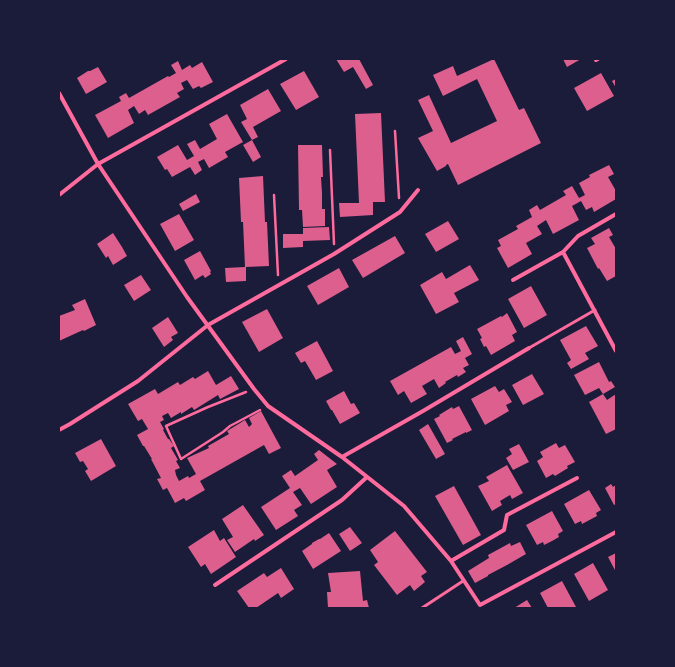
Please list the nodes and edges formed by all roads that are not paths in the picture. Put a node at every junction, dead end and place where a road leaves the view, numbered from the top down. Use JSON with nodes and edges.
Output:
{"nodes":[{"id":1,"x":286,"y":59,"type":"edge"},
{"id":2,"x":59,"y":93,"type":"edge"},
{"id":3,"x":98,"y":164,"type":"junction"},
{"id":4,"x":418,"y":190,"type":"dead end"},
{"id":5,"x":59,"y":195,"type":"edge"},
{"id":6,"x":616,"y":214,"type":"edge"},
{"id":7,"x":564,"y":252,"type":"junction"},
{"id":8,"x":513,"y":280,"type":"dead end"},
{"id":9,"x":595,"y":310,"type":"junction"},
{"id":10,"x":208,"y":325,"type":"junction"},
{"id":11,"x":529,"y":348,"type":"joint"},
{"id":12,"x":616,"y":351,"type":"edge"},
{"id":13,"x":59,"y":430,"type":"edge"},
{"id":14,"x":342,"y":457,"type":"junction"},
{"id":15,"x":367,"y":477,"type":"junction"},
{"id":16,"x":577,"y":478,"type":"dead end"},
{"id":17,"x":616,"y":532,"type":"edge"},
{"id":18,"x":451,"y":561,"type":"junction"},
{"id":19,"x":463,"y":581,"type":"junction"},
{"id":20,"x":215,"y":585,"type":"dead end"},
{"id":21,"x":422,"y":608,"type":"edge"}],
"edges":[{"from":1,"to":3,"type":"street"},
{"from":2,"to":3,"type":"street"},
{"from":3,"to":5,"type":"street"},
{"from":3,"to":10,"type":"street"},
{"from":4,"to":10,"type":"street"},
{"from":6,"to":7,"type":"street"},
{"from":7,"to":8,"type":"street"},
{"from":7,"to":9,"type":"street"},
{"from":9,"to":11,"type":"lane"},
{"from":9,"to":12,"type":"street"},
{"from":10,"to":13,"type":"street"},
{"from":10,"to":14,"type":"street"},
{"from":11,"to":14,"type":"street"},
{"from":14,"to":15,"type":"street"},
{"from":15,"to":18,"type":"street"},
{"from":15,"to":20,"type":"street"},
{"from":16,"to":18,"type":"street"},
{"from":17,"to":19,"type":"street"},
{"from":18,"to":19,"type":"street"},
{"from":19,"to":21,"type":"lane"}]}
